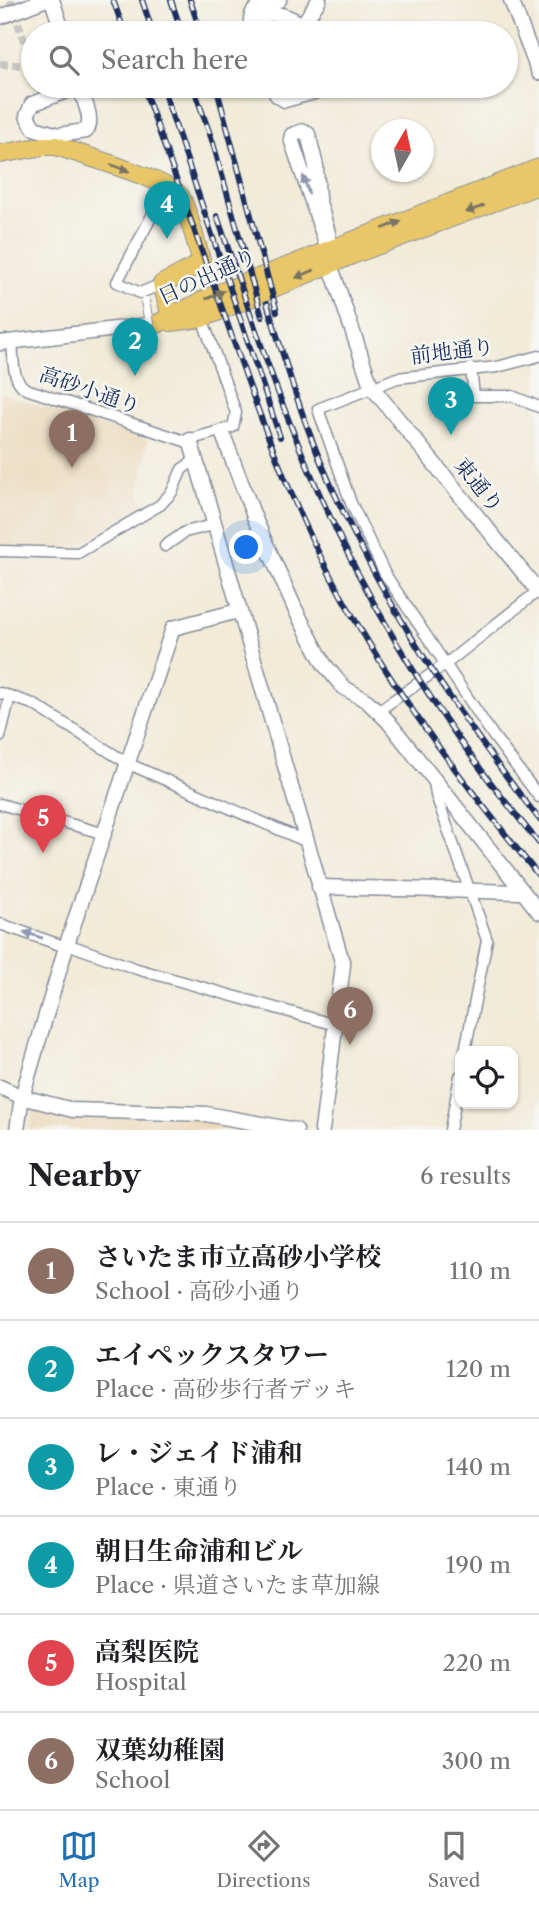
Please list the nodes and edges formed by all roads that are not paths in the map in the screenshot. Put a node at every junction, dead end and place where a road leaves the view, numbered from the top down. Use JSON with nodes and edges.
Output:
{"nodes":[{"id":1,"x":44,"y":0,"type":"edge"},
{"id":2,"x":52,"y":0,"type":"edge"},
{"id":3,"x":279,"y":0,"type":"edge"},
{"id":4,"x":319,"y":0,"type":"edge"},
{"id":5,"x":511,"y":0,"type":"edge"},
{"id":6,"x":0,"y":17,"type":"edge"},
{"id":7,"x":59,"y":21,"type":"edge"},
{"id":8,"x":250,"y":21,"type":"edge"},
{"id":9,"x":255,"y":21,"type":"edge"},
{"id":10,"x":295,"y":21,"type":"edge"},
{"id":11,"x":307,"y":21,"type":"edge"},
{"id":12,"x":539,"y":73,"type":"edge"},
{"id":13,"x":44,"y":98,"type":"edge"},
{"id":14,"x":83,"y":98,"type":"edge"},
{"id":15,"x":57,"y":141,"type":"junction"},
{"id":16,"x":0,"y":153,"type":"edge"},
{"id":17,"x":539,"y":168,"type":"edge"},
{"id":18,"x":539,"y":185,"type":"edge"},
{"id":19,"x":167,"y":187,"type":"junction"},
{"id":20,"x":329,"y":256,"type":"junction"},
{"id":21,"x":162,"y":284,"type":"junction"},
{"id":22,"x":145,"y":301,"type":"dead end"},
{"id":23,"x":202,"y":318,"type":"junction"},
{"id":24,"x":160,"y":325,"type":"junction"},
{"id":25,"x":6,"y":343,"type":"edge"},
{"id":26,"x":155,"y":349,"type":"dead end"},
{"id":27,"x":539,"y":356,"type":"edge"},
{"id":28,"x":471,"y":368,"type":"junction"},
{"id":29,"x":371,"y":386,"type":"junction"},
{"id":30,"x":539,"y":407,"type":"edge"},
{"id":31,"x":222,"y":432,"type":"junction"},
{"id":32,"x":190,"y":440,"type":"junction"},
{"id":33,"x":195,"y":460,"type":"junction"},
{"id":34,"x":213,"y":525,"type":"junction"},
{"id":35,"x":165,"y":546,"type":"dead end"},
{"id":36,"x":0,"y":551,"type":"edge"},
{"id":37,"x":539,"y":591,"type":"edge"},
{"id":38,"x":238,"y":611,"type":"junction"},
{"id":39,"x":444,"y":664,"type":"junction"},
{"id":40,"x":5,"y":694,"type":"edge"},
{"id":41,"x":378,"y":711,"type":"junction"},
{"id":42,"x":0,"y":737,"type":"edge"},
{"id":43,"x":129,"y":764,"type":"junction"},
{"id":44,"x":434,"y":780,"type":"junction"},
{"id":45,"x":539,"y":797,"type":"edge"},
{"id":46,"x":0,"y":804,"type":"edge"},
{"id":47,"x":105,"y":834,"type":"junction"},
{"id":48,"x":305,"y":841,"type":"junction"},
{"id":49,"x":319,"y":887,"type":"junction"},
{"id":50,"x":469,"y":890,"type":"junction"},
{"id":51,"x":522,"y":892,"type":"junction"},
{"id":52,"x":539,"y":912,"type":"edge"},
{"id":53,"x":0,"y":924,"type":"edge"},
{"id":54,"x":66,"y":946,"type":"junction"},
{"id":55,"x":335,"y":1025,"type":"junction"},
{"id":56,"x":466,"y":1046,"type":"edge"},
{"id":57,"x":0,"y":1087,"type":"edge"},
{"id":58,"x":22,"y":1097,"type":"junction"},
{"id":59,"x":455,"y":1103,"type":"edge"},
{"id":60,"x":17,"y":1130,"type":"edge"},
{"id":61,"x":296,"y":1130,"type":"edge"},
{"id":62,"x":322,"y":1130,"type":"edge"},
{"id":63,"x":450,"y":1130,"type":"edge"}],
"edges":[{"from":1,"to":6,"type":"street"},
{"from":2,"to":7,"type":"street"},
{"from":3,"to":8,"type":"street"},
{"from":4,"to":11,"type":"street"},
{"from":5,"to":12,"type":"street"},
{"from":9,"to":10,"type":"street"},
{"from":13,"to":15,"type":"street"},
{"from":14,"to":15,"type":"street"},
{"from":15,"to":16,"type":"main road"},
{"from":15,"to":19,"type":"main road","one_way":true},
{"from":20,"to":17,"type":"main road","name":"日の出通り","one_way":true},
{"from":18,"to":20,"type":"main road","name":"日の出通り","one_way":true},
{"from":19,"to":21,"type":"main road"},
{"from":19,"to":21,"type":"street"},
{"from":20,"to":20,"type":"street","one_way":true},
{"from":20,"to":23,"type":"main road","name":"日の出通り","one_way":true},
{"from":24,"to":20,"type":"main road","name":"日の出通り","one_way":true},
{"from":20,"to":29,"type":"street","name":"東通り"},
{"from":21,"to":24,"type":"main road"},
{"from":22,"to":24,"type":"street","bridge":true},
{"from":23,"to":24,"type":"main road","name":"日の出通り"},
{"from":23,"to":31,"type":"street"},
{"from":24,"to":25,"type":"street"},
{"from":24,"to":26,"type":"street"},
{"from":25,"to":32,"type":"street","name":"高砂小通り"},
{"from":27,"to":28,"type":"street","name":"前地通り"},
{"from":28,"to":29,"type":"street","name":"前地通り"},
{"from":28,"to":30,"type":"street"},
{"from":29,"to":37,"type":"street","name":"東通り"},
{"from":29,"to":39,"type":"street","name":"前地通り"},
{"from":31,"to":32,"type":"street"},
{"from":31,"to":41,"type":"street"},
{"from":32,"to":33,"type":"street"},
{"from":33,"to":34,"type":"street"},
{"from":33,"to":36,"type":"street"},
{"from":34,"to":35,"type":"street"},
{"from":34,"to":38,"type":"street"},
{"from":37,"to":39,"type":"street"},
{"from":38,"to":43,"type":"street"},
{"from":38,"to":48,"type":"street"},
{"from":39,"to":41,"type":"street"},
{"from":39,"to":45,"type":"street"},
{"from":40,"to":42,"type":"street"},
{"from":40,"to":43,"type":"street"},
{"from":41,"to":44,"type":"street"},
{"from":43,"to":47,"type":"street"},
{"from":43,"to":48,"type":"street"},
{"from":44,"to":50,"type":"street"},
{"from":44,"to":51,"type":"street"},
{"from":46,"to":47,"type":"street"},
{"from":47,"to":54,"type":"street"},
{"from":48,"to":49,"type":"street"},
{"from":49,"to":50,"type":"street"},
{"from":49,"to":55,"type":"street"},
{"from":50,"to":51,"type":"street"},
{"from":50,"to":56,"type":"street"},
{"from":51,"to":52,"type":"street"},
{"from":54,"to":53,"type":"street","one_way":true},
{"from":54,"to":55,"type":"street"},
{"from":54,"to":58,"type":"street"},
{"from":55,"to":62,"type":"street"},
{"from":57,"to":58,"type":"street"},
{"from":58,"to":60,"type":"street"},
{"from":58,"to":61,"type":"street"},
{"from":59,"to":63,"type":"street"}]}
